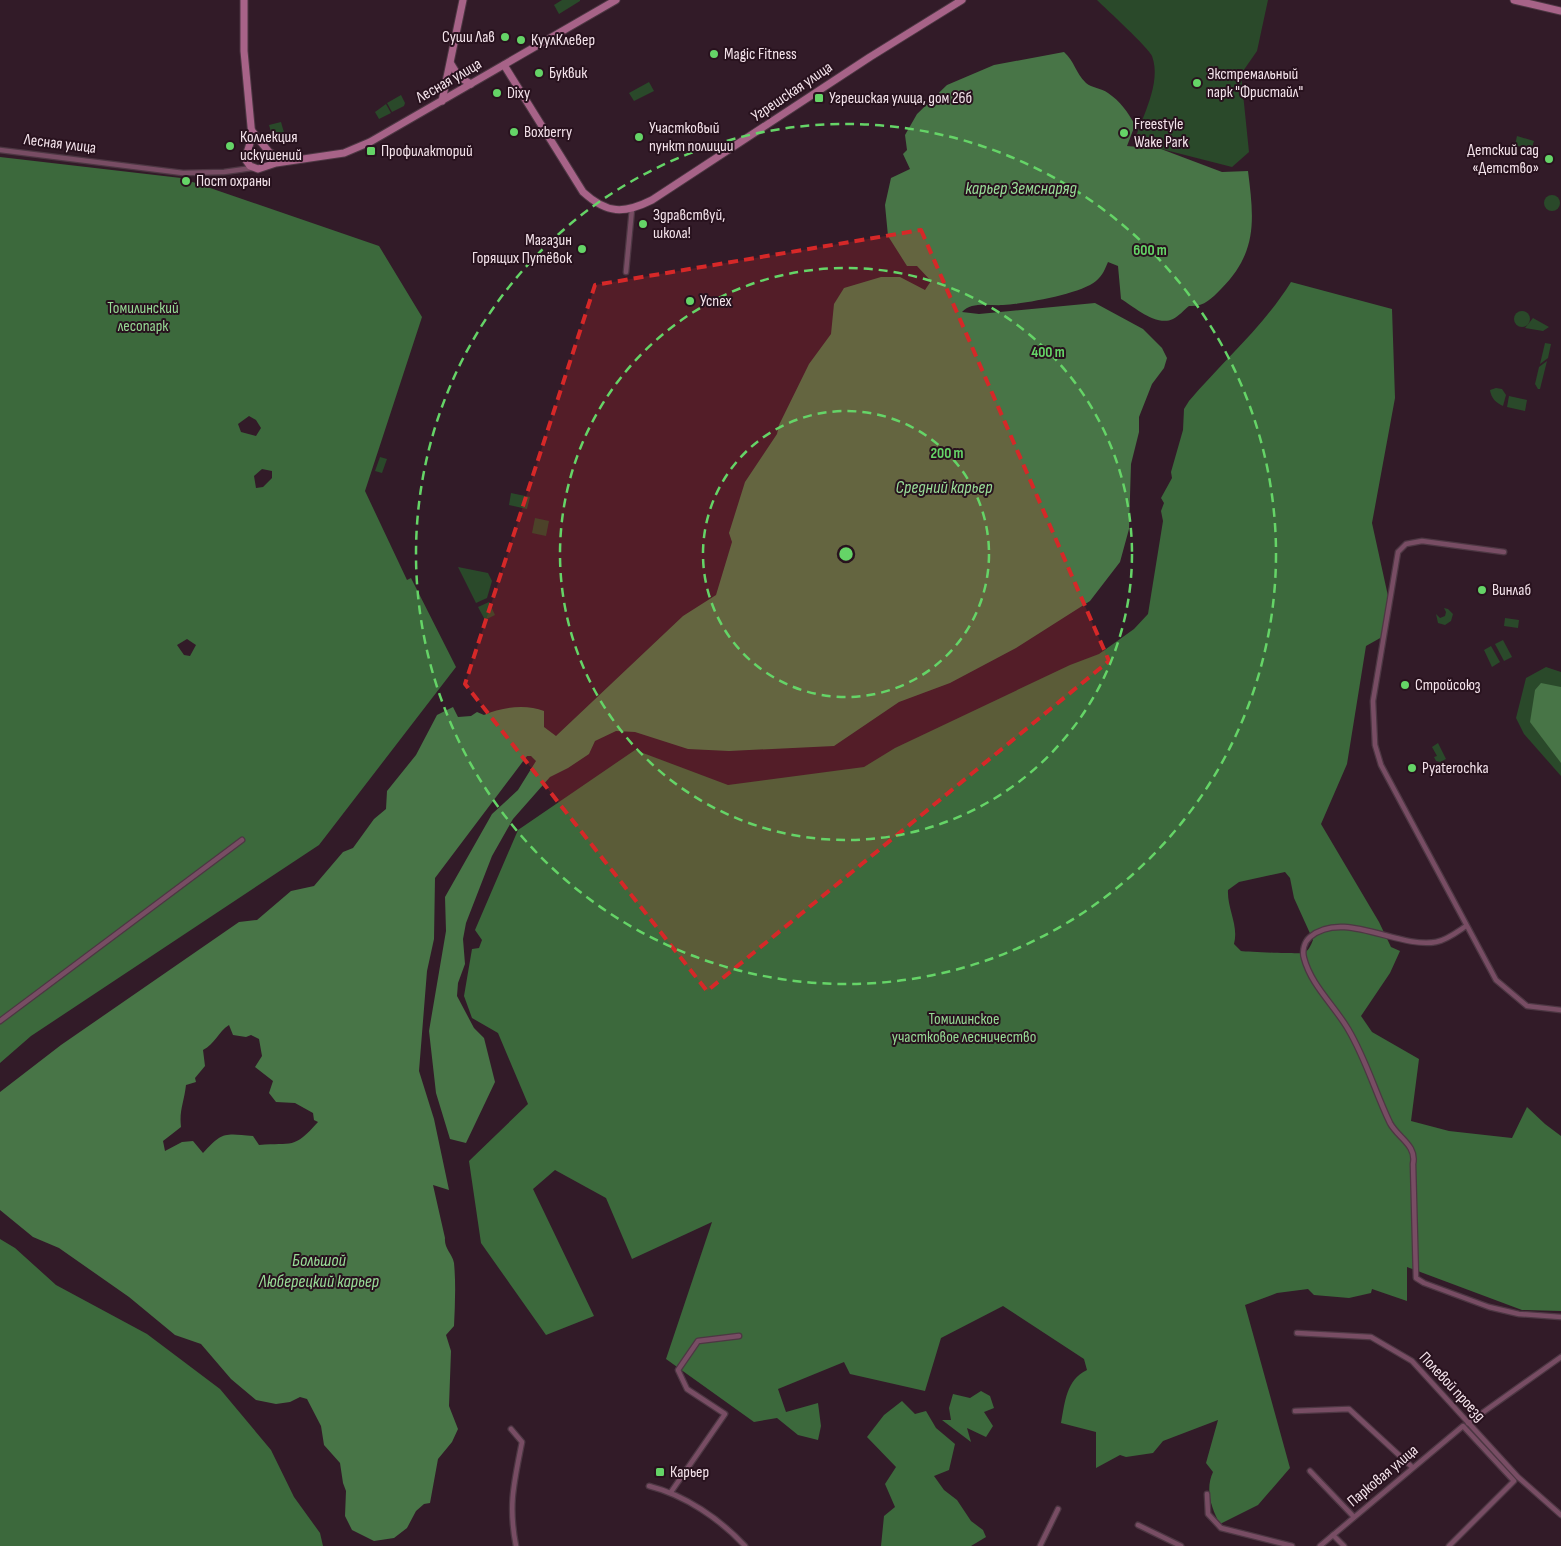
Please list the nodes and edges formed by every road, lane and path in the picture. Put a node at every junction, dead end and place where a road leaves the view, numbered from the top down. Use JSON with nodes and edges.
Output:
{"nodes":[{"id":1,"x":244,"y":0,"type":"edge"},
{"id":2,"x":463,"y":0,"type":"edge"},
{"id":3,"x":616,"y":0,"type":"edge"},
{"id":4,"x":962,"y":0,"type":"edge"},
{"id":5,"x":1514,"y":0,"type":"edge"},
{"id":6,"x":1561,"y":11,"type":"edge"},
{"id":7,"x":451,"y":64,"type":"junction"},
{"id":8,"x":504,"y":65,"type":"junction"},
{"id":9,"x":471,"y":84,"type":"junction"},
{"id":10,"x":442,"y":101,"type":"junction"},
{"id":11,"x":251,"y":129,"type":"junction"},
{"id":12,"x":263,"y":146,"type":"junction"},
{"id":13,"x":249,"y":148,"type":"junction"},
{"id":14,"x":0,"y":150,"type":"edge"},
{"id":15,"x":269,"y":152,"type":"junction"},
{"id":16,"x":245,"y":158,"type":"junction"},
{"id":17,"x":288,"y":162,"type":"junction"},
{"id":18,"x":266,"y":166,"type":"junction"},
{"id":19,"x":252,"y":168,"type":"junction"},
{"id":20,"x":235,"y":170,"type":"junction"},
{"id":21,"x":632,"y":209,"type":"junction"},
{"id":22,"x":626,"y":272,"type":"dead end"},
{"id":23,"x":1504,"y":552,"type":"dead end"},
{"id":24,"x":242,"y":840,"type":"dead end"},
{"id":25,"x":1466,"y":926,"type":"junction"},
{"id":26,"x":1561,"y":1010,"type":"edge"},
{"id":27,"x":0,"y":1021,"type":"edge"},
{"id":28,"x":1561,"y":1317,"type":"edge"},
{"id":29,"x":1297,"y":1333,"type":"dead end"},
{"id":30,"x":739,"y":1336,"type":"dead end"},
{"id":31,"x":1561,"y":1357,"type":"edge"},
{"id":32,"x":1295,"y":1411,"type":"dead end"},
{"id":33,"x":1468,"y":1423,"type":"junction"},
{"id":34,"x":511,"y":1429,"type":"dead end"},
{"id":35,"x":1412,"y":1467,"type":"junction"},
{"id":36,"x":1310,"y":1470,"type":"dead end"},
{"id":37,"x":649,"y":1486,"type":"dead end"},
{"id":38,"x":672,"y":1492,"type":"junction"},
{"id":39,"x":1207,"y":1494,"type":"dead end"},
{"id":40,"x":1058,"y":1508,"type":"dead end"},
{"id":41,"x":1561,"y":1515,"type":"edge"},
{"id":42,"x":1354,"y":1517,"type":"junction"},
{"id":43,"x":1138,"y":1525,"type":"dead end"},
{"id":44,"x":1333,"y":1534,"type":"junction"},
{"id":45,"x":516,"y":1546,"type":"edge"},
{"id":46,"x":745,"y":1546,"type":"edge"},
{"id":47,"x":1040,"y":1546,"type":"edge"},
{"id":48,"x":1181,"y":1546,"type":"edge"},
{"id":49,"x":1292,"y":1546,"type":"edge"},
{"id":50,"x":1320,"y":1546,"type":"edge"},
{"id":51,"x":1344,"y":1546,"type":"edge"},
{"id":52,"x":1449,"y":1546,"type":"edge"}],
"edges":[{"from":1,"to":11,"type":"main road"},
{"from":2,"to":7,"type":"main road"},
{"from":3,"to":8,"type":"main road","name":"Лесная улица"},
{"from":4,"to":21,"type":"main road","name":"Угрешская улица"},
{"from":5,"to":6,"type":"main road"},
{"from":7,"to":9,"type":"main road"},
{"from":7,"to":10,"type":"main road"},
{"from":8,"to":9,"type":"main road","name":"Лесная улица"},
{"from":8,"to":21,"type":"main road","name":"Угрешская улица"},
{"from":9,"to":10,"type":"main road","name":"Лесная улица"},
{"from":10,"to":17,"type":"main road","name":"Лесная улица"},
{"from":11,"to":12,"type":"main road"},
{"from":11,"to":13,"type":"main road"},
{"from":12,"to":13,"type":"main road"},
{"from":12,"to":15,"type":"main road"},
{"from":13,"to":16,"type":"main road"},
{"from":14,"to":20,"type":"street","name":"Лесная улица"},
{"from":15,"to":17,"type":"main road"},
{"from":15,"to":18,"type":"main road"},
{"from":16,"to":19,"type":"main road"},
{"from":16,"to":20,"type":"street"},
{"from":17,"to":18,"type":"main road","name":"Лесная улица"},
{"from":18,"to":19,"type":"main road"},
{"from":19,"to":20,"type":"street","name":"Лесная улица"},
{"from":21,"to":22,"type":"street"},
{"from":23,"to":25,"type":"street"},
{"from":24,"to":27,"type":"street"},
{"from":25,"to":26,"type":"street"},
{"from":25,"to":28,"type":"street"},
{"from":29,"to":33,"type":"street","name":"Полевой проезд"},
{"from":30,"to":38,"type":"street"},
{"from":31,"to":33,"type":"street"},
{"from":32,"to":35,"type":"street"},
{"from":33,"to":41,"type":"street","name":"Полевой проезд"},
{"from":34,"to":45,"type":"street"},
{"from":35,"to":42,"type":"street","name":"Парковая улица"},
{"from":35,"to":52,"type":"street","name":"Парковая улица"},
{"from":36,"to":42,"type":"street"},
{"from":37,"to":38,"type":"street"},
{"from":38,"to":46,"type":"street"},
{"from":39,"to":49,"type":"street"},
{"from":40,"to":47,"type":"street"},
{"from":42,"to":44,"type":"street","name":"Парковая улица"},
{"from":43,"to":48,"type":"street"},
{"from":44,"to":50,"type":"street","name":"Парковая улица"},
{"from":44,"to":51,"type":"street"}]}
